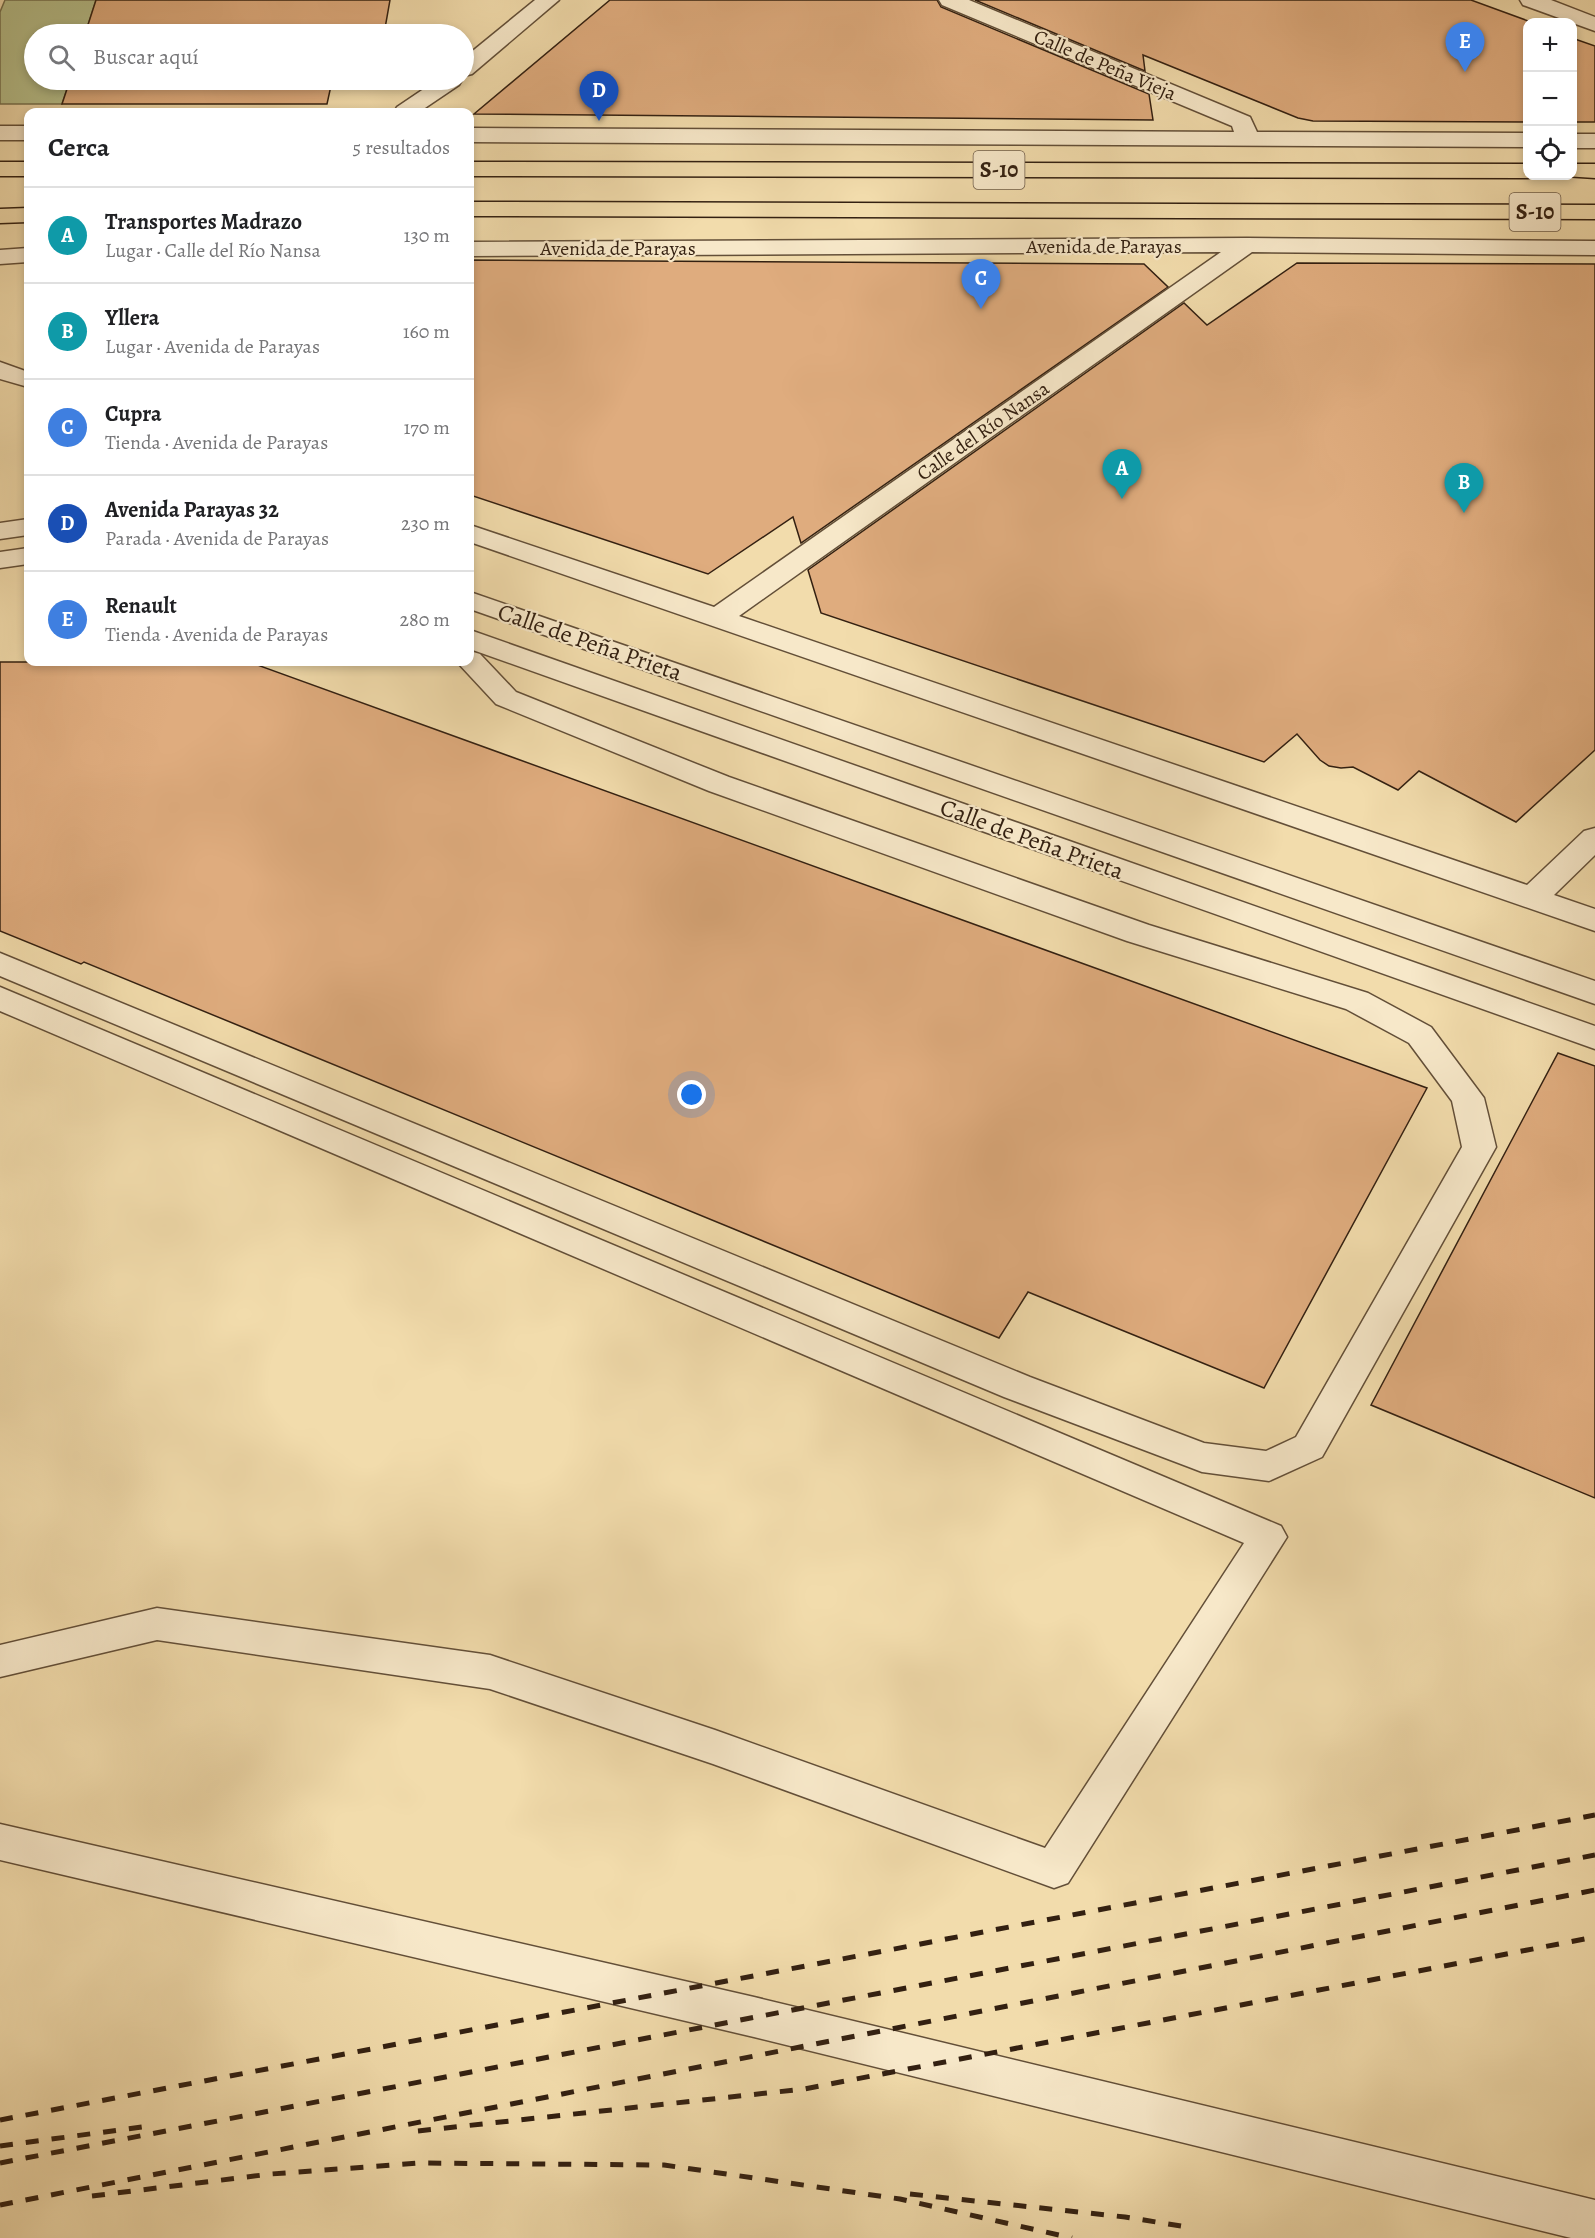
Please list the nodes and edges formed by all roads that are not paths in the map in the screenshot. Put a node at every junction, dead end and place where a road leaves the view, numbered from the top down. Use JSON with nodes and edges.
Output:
{"nodes":[{"id":1,"x":548,"y":0,"type":"edge"},
{"id":2,"x":950,"y":0,"type":"edge"},
{"id":3,"x":1531,"y":0,"type":"edge"},
{"id":4,"x":1594,"y":23,"type":"edge"},
{"id":5,"x":474,"y":61,"type":"edge"},
{"id":6,"x":444,"y":95,"type":"edge"},
{"id":7,"x":414,"y":108,"type":"edge"},
{"id":8,"x":0,"y":133,"type":"edge"},
{"id":9,"x":24,"y":133,"type":"edge"},
{"id":10,"x":474,"y":134,"type":"edge"},
{"id":11,"x":1248,"y":140,"type":"junction"},
{"id":12,"x":1523,"y":140,"type":"edge"},
{"id":13,"x":1577,"y":141,"type":"edge"},
{"id":14,"x":1595,"y":141,"type":"edge"},
{"id":15,"x":0,"y":169,"type":"edge"},
{"id":16,"x":24,"y":169,"type":"edge"},
{"id":17,"x":474,"y":170,"type":"edge"},
{"id":18,"x":1523,"y":171,"type":"edge"},
{"id":19,"x":1577,"y":171,"type":"edge"},
{"id":20,"x":1595,"y":171,"type":"edge"},
{"id":21,"x":0,"y":207,"type":"edge"},
{"id":22,"x":24,"y":207,"type":"edge"},
{"id":23,"x":474,"y":209,"type":"edge"},
{"id":24,"x":1595,"y":212,"type":"edge"},
{"id":25,"x":0,"y":216,"type":"edge"},
{"id":26,"x":24,"y":216,"type":"edge"},
{"id":27,"x":1247,"y":245,"type":"junction"},
{"id":28,"x":1595,"y":248,"type":"edge"},
{"id":29,"x":474,"y":249,"type":"edge"},
{"id":30,"x":24,"y":255,"type":"edge"},
{"id":31,"x":0,"y":257,"type":"edge"},
{"id":32,"x":0,"y":370,"type":"edge"},
{"id":33,"x":24,"y":379,"type":"edge"},
{"id":34,"x":24,"y":528,"type":"edge"},
{"id":35,"x":0,"y":531,"type":"edge"},
{"id":36,"x":474,"y":534,"type":"edge"},
{"id":37,"x":24,"y":557,"type":"edge"},
{"id":38,"x":0,"y":560,"type":"edge"},
{"id":39,"x":474,"y":601,"type":"edge"},
{"id":40,"x":719,"y":617,"type":"junction"},
{"id":41,"x":474,"y":640,"type":"edge"},
{"id":42,"x":474,"y":664,"type":"edge"},
{"id":43,"x":553,"y":669,"type":"junction"},
{"id":44,"x":506,"y":698,"type":"junction"},
{"id":45,"x":1595,"y":838,"type":"edge"},
{"id":46,"x":1531,"y":899,"type":"junction"},
{"id":47,"x":1595,"y":920,"type":"edge"},
{"id":48,"x":1378,"y":962,"type":"junction"},
{"id":49,"x":0,"y":964,"type":"edge"},
{"id":50,"x":1595,"y":993,"type":"edge"},
{"id":51,"x":0,"y":998,"type":"edge"},
{"id":52,"x":1357,"y":1001,"type":"junction"},
{"id":53,"x":1595,"y":1038,"type":"edge"},
{"id":54,"x":0,"y":1661,"type":"edge"},
{"id":55,"x":0,"y":1842,"type":"edge"},
{"id":56,"x":1595,"y":2222,"type":"edge"}],
"edges":[{"from":1,"to":5,"type":"street"},
{"from":2,"to":11,"type":"street","name":"Calle de Peña Vieja"},
{"from":3,"to":4,"type":"street"},
{"from":6,"to":7,"type":"street"},
{"from":8,"to":9,"type":"street"},
{"from":10,"to":11,"type":"street"},
{"from":11,"to":12,"type":"street"},
{"from":13,"to":14,"type":"street"},
{"from":15,"to":16,"type":"highway"},
{"from":17,"to":18,"type":"highway","number":"S-10"},
{"from":19,"to":20,"type":"highway","number":"S-10"},
{"from":21,"to":22,"type":"highway"},
{"from":23,"to":24,"type":"highway","number":"S-10"},
{"from":25,"to":26,"type":"highway"},
{"from":27,"to":28,"type":"street","name":"Avenida de Parayas"},
{"from":27,"to":29,"type":"street","name":"Avenida de Parayas"},
{"from":27,"to":40,"type":"street","name":"Calle del Río Nansa"},
{"from":30,"to":31,"type":"street"},
{"from":32,"to":33,"type":"street"},
{"from":34,"to":35,"type":"street"},
{"from":36,"to":40,"type":"street"},
{"from":37,"to":38,"type":"street"},
{"from":39,"to":50,"type":"street","name":"Calle de Peña Prieta"},
{"from":40,"to":46,"type":"street"},
{"from":41,"to":43,"type":"street","name":"Calle de Peña Prieta"},
{"from":42,"to":44,"type":"street"},
{"from":43,"to":44,"type":"street"},
{"from":43,"to":48,"type":"street","name":"Calle de Peña Prieta"},
{"from":44,"to":52,"type":"street"},
{"from":45,"to":46,"type":"street"},
{"from":46,"to":47,"type":"street"},
{"from":48,"to":52,"type":"street"},
{"from":48,"to":53,"type":"street","name":"Calle de Peña Prieta"},
{"from":49,"to":52,"type":"street"},
{"from":51,"to":54,"type":"street"},
{"from":55,"to":56,"type":"street"}]}
